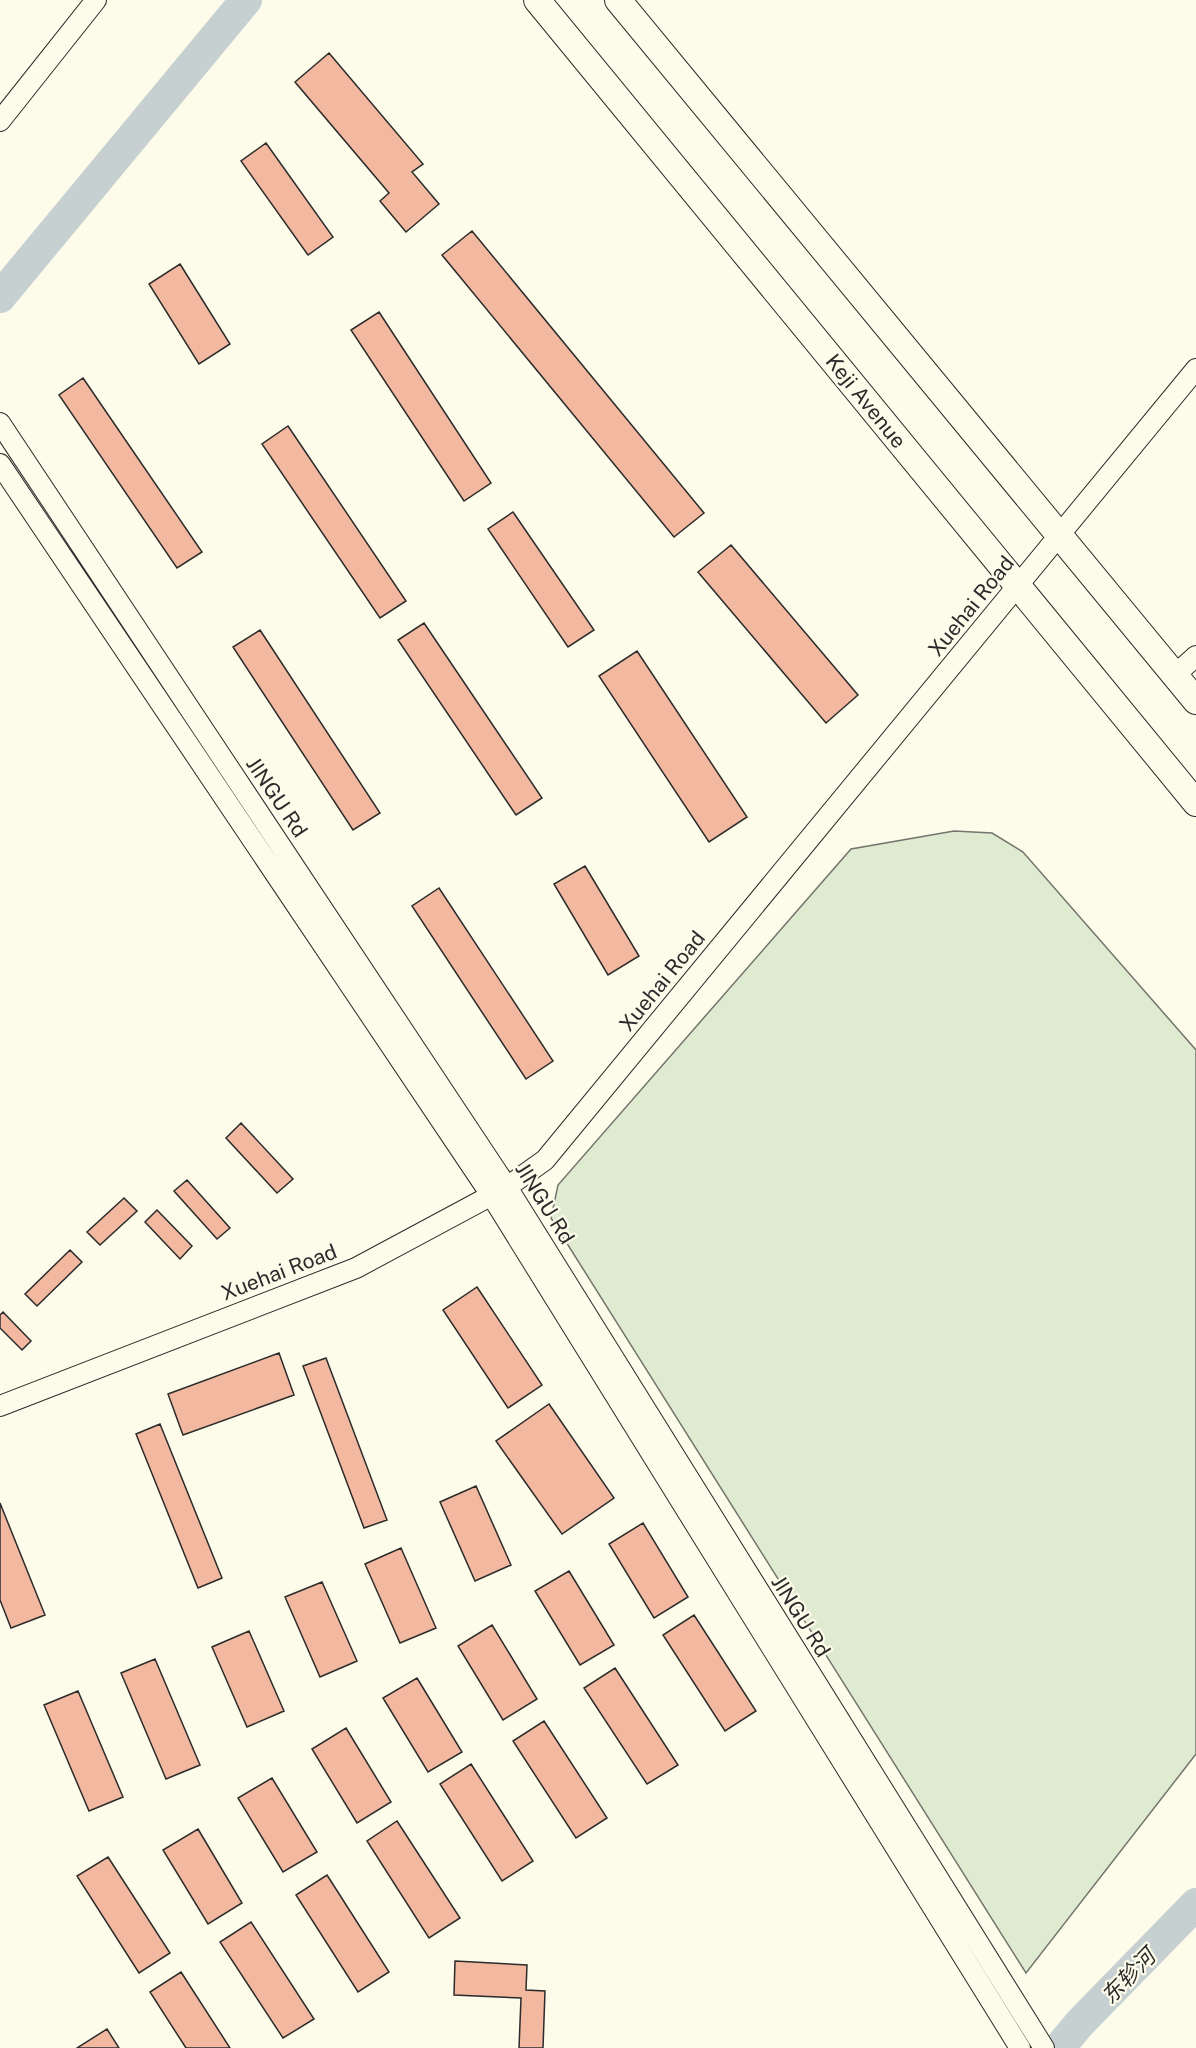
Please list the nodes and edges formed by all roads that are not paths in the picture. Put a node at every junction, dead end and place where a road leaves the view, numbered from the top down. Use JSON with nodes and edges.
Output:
{"nodes":[{"id":1,"x":96,"y":0,"type":"edge"},
{"id":2,"x":537,"y":0,"type":"edge"},
{"id":3,"x":618,"y":0,"type":"edge"},
{"id":4,"x":0,"y":121,"type":"edge"},
{"id":5,"x":1196,"y":369,"type":"edge"},
{"id":6,"x":0,"y":423,"type":"edge"},
{"id":7,"x":0,"y":464,"type":"edge"},
{"id":8,"x":1059,"y":535,"type":"junction"},
{"id":9,"x":1019,"y":586,"type":"junction"},
{"id":10,"x":1196,"y":656,"type":"edge"},
{"id":11,"x":1174,"y":675,"type":"junction"},
{"id":12,"x":1196,"y":701,"type":"edge"},
{"id":13,"x":1196,"y":803,"type":"edge"},
{"id":14,"x":499,"y":1191,"type":"junction"},
{"id":15,"x":0,"y":1406,"type":"edge"},
{"id":16,"x":1017,"y":2042,"type":"edge"},
{"id":17,"x":1044,"y":2048,"type":"edge"}],
"edges":[{"from":1,"to":4,"type":"street"},
{"from":2,"to":9,"type":"main road","name":"Keji Avenue"},
{"from":3,"to":8,"type":"main road"},
{"from":5,"to":8,"type":"street","name":"Xuehai Road"},
{"from":6,"to":14,"type":"street","name":"JINGU Rd"},
{"from":7,"to":14,"type":"street","name":"JINGU Rd"},
{"from":8,"to":9,"type":"street","name":"Xuehai Road"},
{"from":8,"to":11,"type":"main road"},
{"from":9,"to":13,"type":"main road","name":"Keji Avenue"},
{"from":9,"to":14,"type":"street","name":"Xuehai Road"},
{"from":10,"to":11,"type":"street"},
{"from":11,"to":12,"type":"main road"},
{"from":14,"to":15,"type":"street","name":"Xuehai Road"},
{"from":14,"to":16,"type":"street","name":"JINGU Rd"},
{"from":14,"to":17,"type":"street","name":"JINGU Rd"}]}
